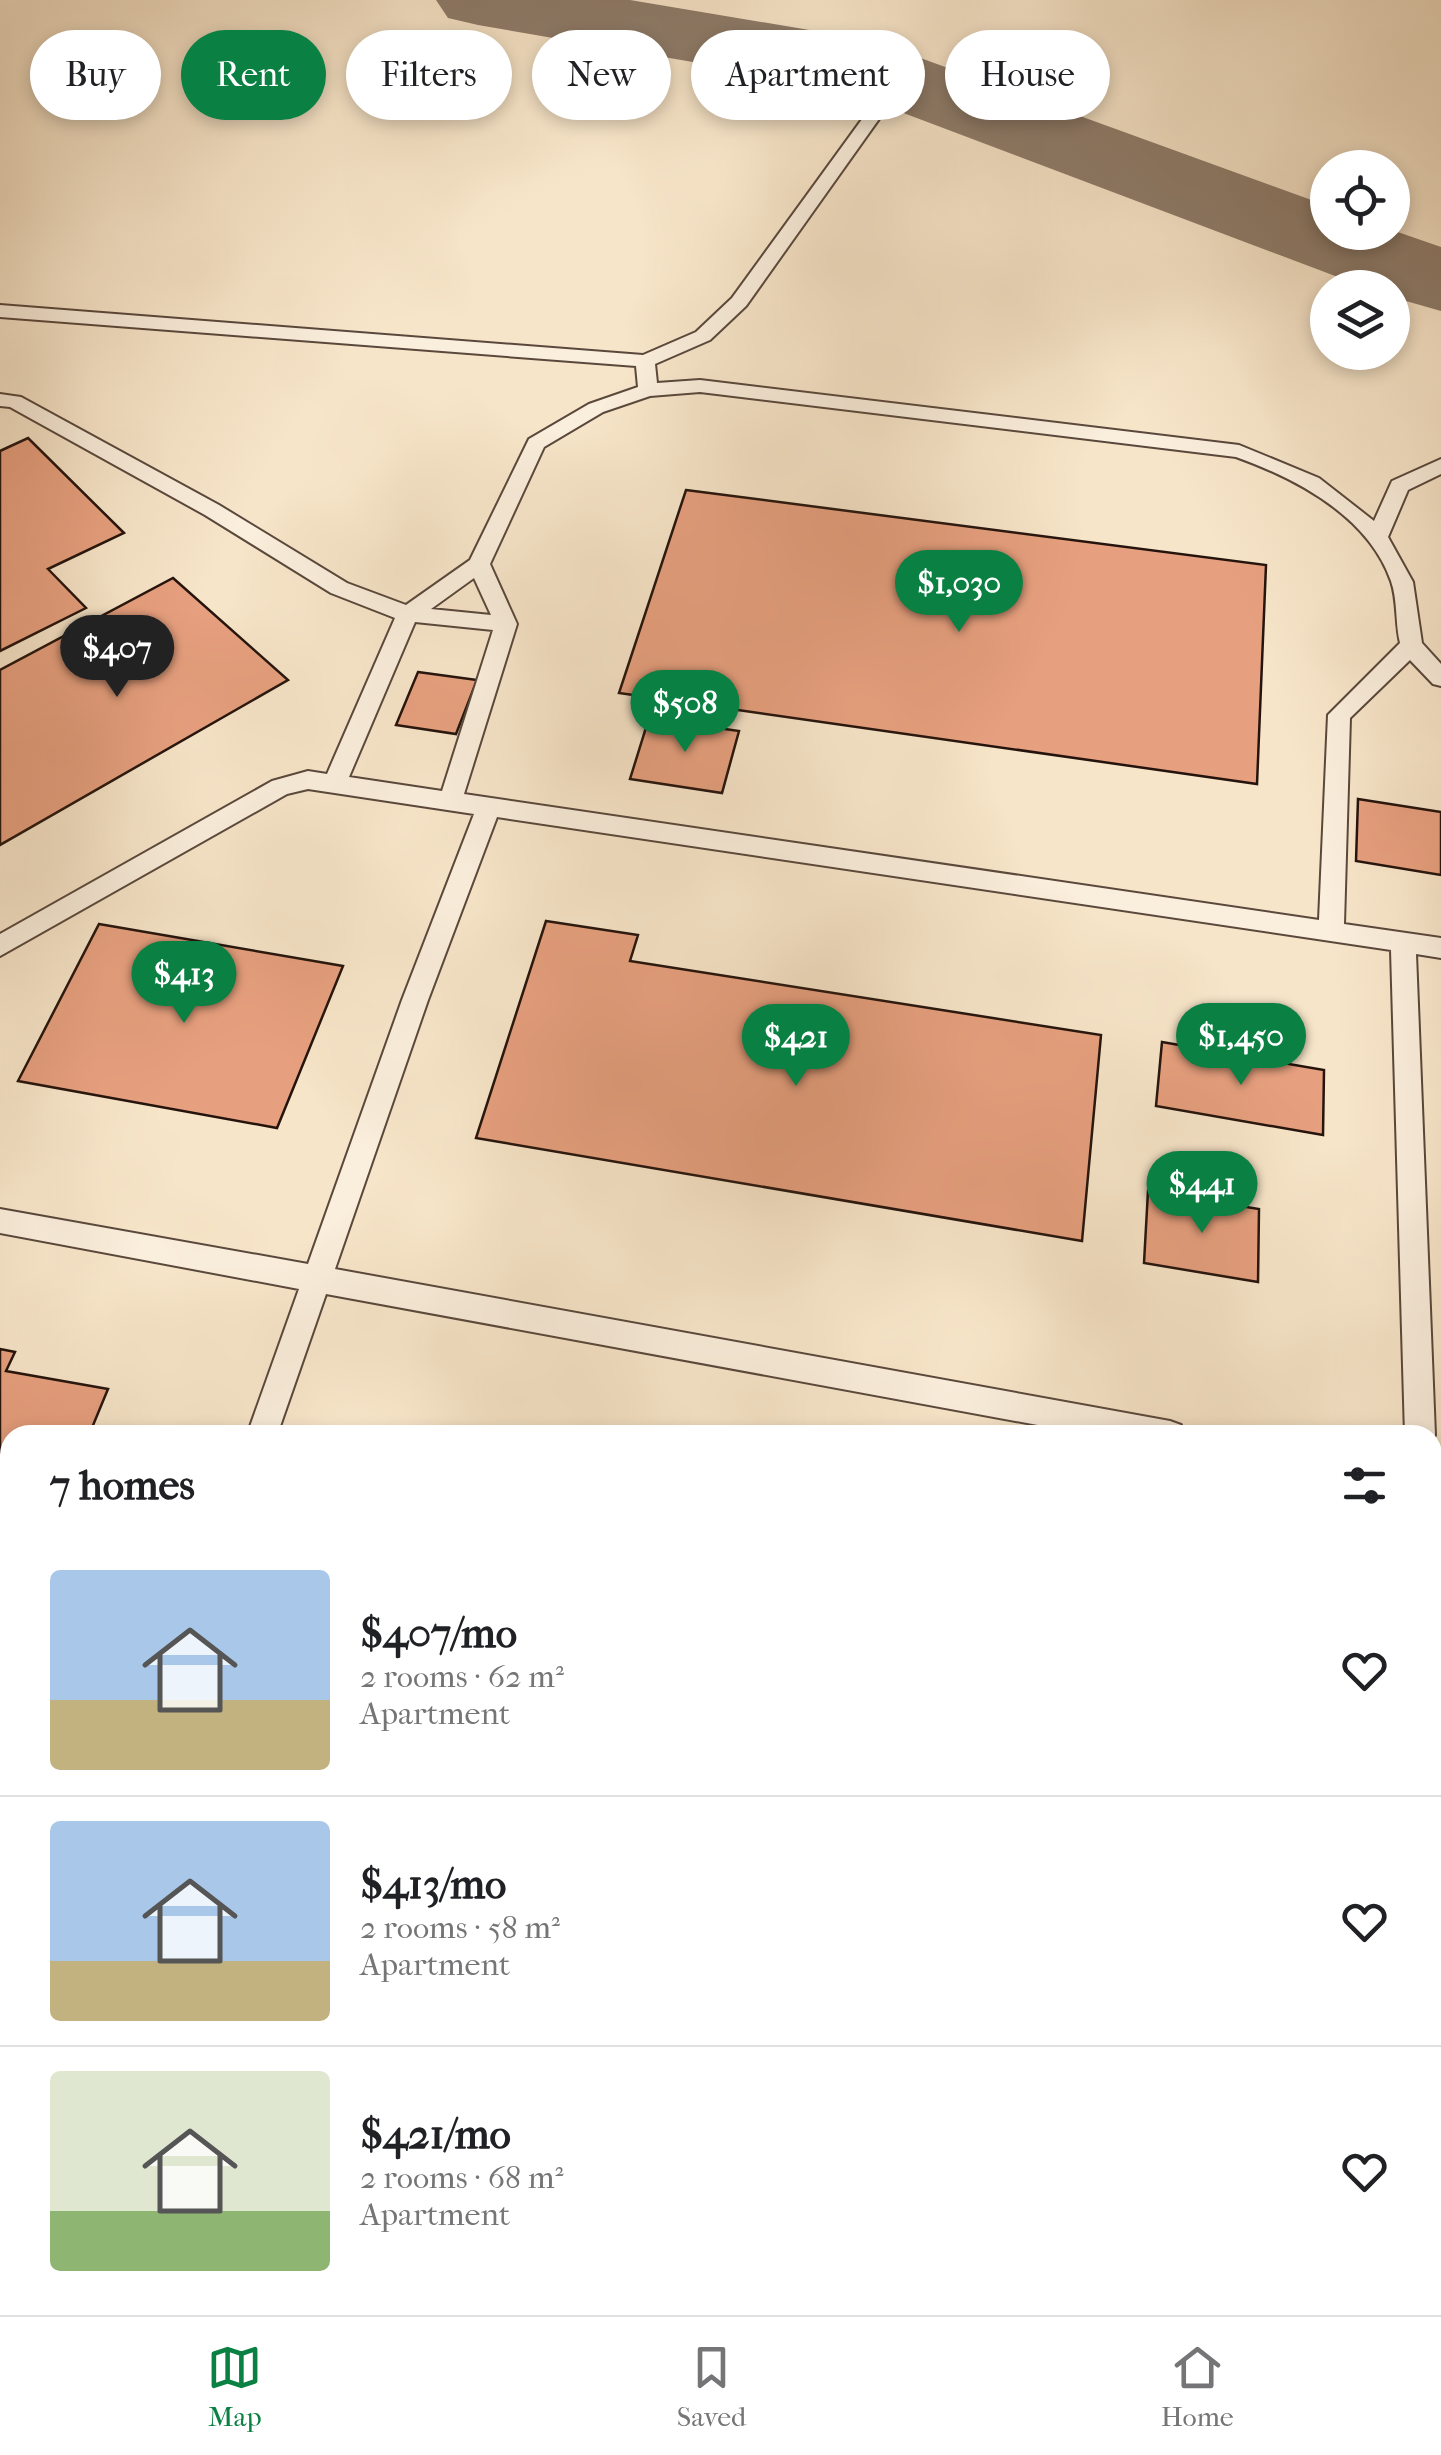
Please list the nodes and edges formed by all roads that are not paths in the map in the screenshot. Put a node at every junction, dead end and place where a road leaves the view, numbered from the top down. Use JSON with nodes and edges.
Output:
{"nodes":[{"id":1,"x":870,"y":120,"type":"edge"},
{"id":2,"x":0,"y":311,"type":"edge"},
{"id":3,"x":645,"y":361,"type":"junction"},
{"id":4,"x":648,"y":390,"type":"junction"},
{"id":5,"x":0,"y":400,"type":"edge"},
{"id":6,"x":1441,"y":466,"type":"edge"},
{"id":7,"x":1377,"y":538,"type":"junction"},
{"id":8,"x":479,"y":564,"type":"junction"},
{"id":9,"x":408,"y":614,"type":"junction"},
{"id":10,"x":506,"y":624,"type":"junction"},
{"id":11,"x":1412,"y":645,"type":"junction"},
{"id":12,"x":1441,"y":678,"type":"edge"},
{"id":13,"x":334,"y":784,"type":"junction"},
{"id":14,"x":450,"y":802,"type":"junction"},
{"id":15,"x":488,"y":808,"type":"junction"},
{"id":16,"x":1331,"y":934,"type":"junction"},
{"id":17,"x":1403,"y":943,"type":"junction"},
{"id":18,"x":0,"y":946,"type":"edge"},
{"id":19,"x":1441,"y":948,"type":"edge"},
{"id":20,"x":0,"y":1221,"type":"edge"},
{"id":21,"x":319,"y":1278,"type":"junction"},
{"id":22,"x":266,"y":1425,"type":"edge"},
{"id":23,"x":1116,"y":1425,"type":"edge"},
{"id":24,"x":1420,"y":1425,"type":"edge"}],
"edges":[{"from":1,"to":3,"type":"lane"},
{"from":2,"to":3,"type":"lane"},
{"from":3,"to":4,"type":"lane"},
{"from":4,"to":7,"type":"lane"},
{"from":4,"to":8,"type":"lane"},
{"from":5,"to":9,"type":"lane"},
{"from":6,"to":7,"type":"lane"},
{"from":7,"to":11,"type":"lane"},
{"from":8,"to":9,"type":"lane"},
{"from":8,"to":10,"type":"lane"},
{"from":9,"to":10,"type":"lane"},
{"from":9,"to":13,"type":"lane"},
{"from":10,"to":14,"type":"lane"},
{"from":11,"to":12,"type":"lane"},
{"from":11,"to":16,"type":"lane"},
{"from":13,"to":14,"type":"lane"},
{"from":13,"to":18,"type":"lane"},
{"from":14,"to":15,"type":"lane"},
{"from":15,"to":16,"type":"lane"},
{"from":15,"to":21,"type":"lane"},
{"from":16,"to":17,"type":"lane"},
{"from":17,"to":19,"type":"lane"},
{"from":17,"to":24,"type":"lane"},
{"from":20,"to":21,"type":"lane"},
{"from":21,"to":22,"type":"lane"},
{"from":21,"to":23,"type":"lane"}]}
